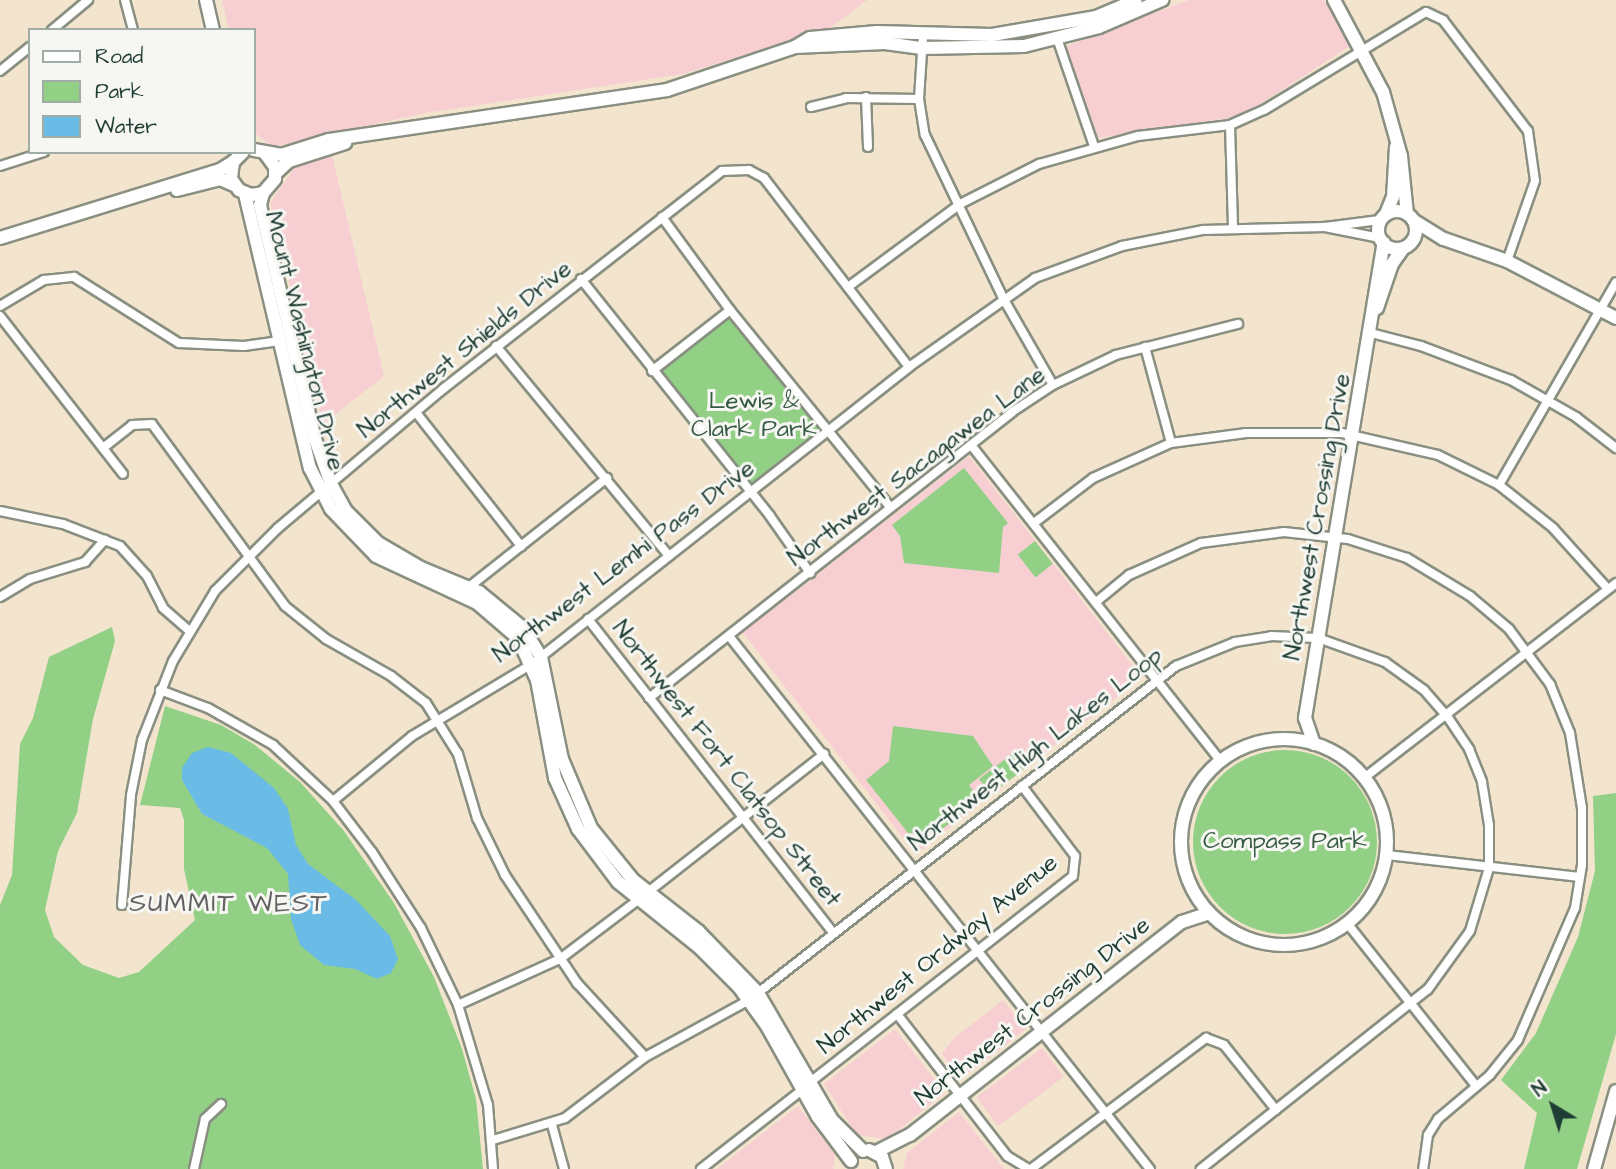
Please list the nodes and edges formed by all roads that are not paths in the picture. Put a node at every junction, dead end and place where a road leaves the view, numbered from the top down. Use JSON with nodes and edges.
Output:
{"nodes":[{"id":1,"x":88,"y":0,"type":"edge"},
{"id":2,"x":125,"y":0,"type":"edge"},
{"id":3,"x":206,"y":0,"type":"edge"},
{"id":4,"x":1136,"y":0,"type":"edge"},
{"id":5,"x":1162,"y":0,"type":"edge"},
{"id":6,"x":1334,"y":0,"type":"edge"},
{"id":7,"x":1341,"y":0,"type":"edge"},
{"id":8,"x":1349,"y":25,"type":"junction"},
{"id":9,"x":54,"y":28,"type":"edge"},
{"id":10,"x":132,"y":28,"type":"edge"},
{"id":11,"x":213,"y":28,"type":"edge"},
{"id":12,"x":1058,"y":41,"type":"junction"},
{"id":13,"x":923,"y":42,"type":"junction"},
{"id":14,"x":28,"y":49,"type":"edge"},
{"id":15,"x":1363,"y":50,"type":"junction"},
{"id":16,"x":0,"y":71,"type":"edge"},
{"id":17,"x":866,"y":97,"type":"junction"},
{"id":18,"x":919,"y":99,"type":"junction"},
{"id":19,"x":811,"y":107,"type":"dead end"},
{"id":20,"x":1230,"y":125,"type":"junction"},
{"id":21,"x":363,"y":136,"type":"junction"},
{"id":22,"x":1094,"y":146,"type":"junction"},
{"id":23,"x":1396,"y":147,"type":"junction"},
{"id":24,"x":868,"y":148,"type":"dead end"},
{"id":25,"x":259,"y":151,"type":"edge"},
{"id":26,"x":38,"y":154,"type":"edge"},
{"id":27,"x":237,"y":156,"type":"edge"},
{"id":28,"x":0,"y":166,"type":"edge"},
{"id":29,"x":276,"y":173,"type":"junction"},
{"id":30,"x":234,"y":185,"type":"junction"},
{"id":31,"x":263,"y":193,"type":"junction"},
{"id":32,"x":245,"y":194,"type":"junction"},
{"id":33,"x":132,"y":195,"type":"junction"},
{"id":34,"x":960,"y":204,"type":"junction"},
{"id":35,"x":662,"y":217,"type":"junction"},
{"id":36,"x":1383,"y":217,"type":"junction"},
{"id":37,"x":1410,"y":217,"type":"junction"},
{"id":38,"x":1233,"y":226,"type":"junction"},
{"id":39,"x":1325,"y":227,"type":"junction"},
{"id":40,"x":0,"y":238,"type":"edge"},
{"id":41,"x":1444,"y":239,"type":"junction"},
{"id":42,"x":1382,"y":241,"type":"junction"},
{"id":43,"x":1406,"y":246,"type":"junction"},
{"id":44,"x":1507,"y":261,"type":"junction"},
{"id":45,"x":581,"y":279,"type":"junction"},
{"id":46,"x":1616,"y":282,"type":"edge"},
{"id":47,"x":848,"y":287,"type":"junction"},
{"id":48,"x":1003,"y":298,"type":"junction"},
{"id":49,"x":0,"y":306,"type":"edge"},
{"id":50,"x":1600,"y":308,"type":"junction"},
{"id":51,"x":730,"y":310,"type":"junction"},
{"id":52,"x":0,"y":316,"type":"edge"},
{"id":53,"x":1616,"y":318,"type":"edge"},
{"id":54,"x":1238,"y":324,"type":"dead end"},
{"id":55,"x":1372,"y":328,"type":"junction"},
{"id":56,"x":279,"y":341,"type":"junction"},
{"id":57,"x":496,"y":346,"type":"junction"},
{"id":58,"x":1145,"y":347,"type":"junction"},
{"id":59,"x":909,"y":367,"type":"junction"},
{"id":60,"x":652,"y":371,"type":"junction"},
{"id":61,"x":1053,"y":385,"type":"junction"},
{"id":62,"x":1548,"y":400,"type":"junction"},
{"id":63,"x":418,"y":415,"type":"junction"},
{"id":64,"x":831,"y":429,"type":"junction"},
{"id":65,"x":1353,"y":435,"type":"junction"},
{"id":66,"x":1171,"y":443,"type":"junction"},
{"id":67,"x":971,"y":445,"type":"junction"},
{"id":68,"x":103,"y":448,"type":"junction"},
{"id":69,"x":1616,"y":448,"type":"edge"},
{"id":70,"x":123,"y":474,"type":"dead end"},
{"id":71,"x":607,"y":478,"type":"junction"},
{"id":72,"x":1499,"y":485,"type":"junction"},
{"id":73,"x":326,"y":488,"type":"junction"},
{"id":74,"x":748,"y":493,"type":"junction"},
{"id":75,"x":890,"y":507,"type":"junction"},
{"id":76,"x":0,"y":511,"type":"edge"},
{"id":77,"x":1034,"y":523,"type":"junction"},
{"id":78,"x":1336,"y":537,"type":"junction"},
{"id":79,"x":106,"y":540,"type":"junction"},
{"id":80,"x":521,"y":546,"type":"junction"},
{"id":81,"x":669,"y":556,"type":"junction"},
{"id":82,"x":245,"y":557,"type":"junction"},
{"id":83,"x":810,"y":573,"type":"junction"},
{"id":84,"x":1616,"y":583,"type":"edge"},
{"id":85,"x":469,"y":587,"type":"junction"},
{"id":86,"x":1608,"y":589,"type":"junction"},
{"id":87,"x":0,"y":597,"type":"edge"},
{"id":88,"x":1096,"y":602,"type":"junction"},
{"id":89,"x":588,"y":619,"type":"junction"},
{"id":90,"x":189,"y":631,"type":"junction"},
{"id":91,"x":729,"y":636,"type":"junction"},
{"id":92,"x":1318,"y":638,"type":"junction"},
{"id":93,"x":1527,"y":651,"type":"junction"},
{"id":94,"x":537,"y":660,"type":"junction"},
{"id":95,"x":1157,"y":679,"type":"junction"},
{"id":96,"x":160,"y":690,"type":"junction"},
{"id":97,"x":649,"y":698,"type":"junction"},
{"id":98,"x":1447,"y":716,"type":"junction"},
{"id":99,"x":438,"y":718,"type":"junction"},
{"id":100,"x":1305,"y":718,"type":"junction"},
{"id":101,"x":1289,"y":739,"type":"junction"},
{"id":102,"x":1314,"y":744,"type":"junction"},
{"id":103,"x":824,"y":754,"type":"junction"},
{"id":104,"x":1220,"y":760,"type":"junction"},
{"id":105,"x":1364,"y":778,"type":"junction"},
{"id":106,"x":1022,"y":786,"type":"junction"},
{"id":107,"x":333,"y":801,"type":"junction"},
{"id":108,"x":743,"y":818,"type":"junction"},
{"id":109,"x":1387,"y":855,"type":"junction"},
{"id":110,"x":1489,"y":868,"type":"junction"},
{"id":111,"x":914,"y":869,"type":"junction"},
{"id":112,"x":1580,"y":877,"type":"junction"},
{"id":113,"x":643,"y":896,"type":"junction"},
{"id":114,"x":1196,"y":896,"type":"junction"},
{"id":115,"x":122,"y":905,"type":"dead end"},
{"id":116,"x":1210,"y":913,"type":"junction"},
{"id":117,"x":1182,"y":922,"type":"junction"},
{"id":118,"x":1347,"y":923,"type":"junction"},
{"id":119,"x":833,"y":933,"type":"junction"},
{"id":120,"x":978,"y":951,"type":"junction"},
{"id":121,"x":560,"y":958,"type":"junction"},
{"id":122,"x":754,"y":997,"type":"junction"},
{"id":123,"x":458,"y":1005,"type":"junction"},
{"id":124,"x":1411,"y":1005,"type":"junction"},
{"id":125,"x":897,"y":1014,"type":"junction"},
{"id":126,"x":1042,"y":1032,"type":"junction"},
{"id":127,"x":645,"y":1057,"type":"junction"},
{"id":128,"x":806,"y":1086,"type":"junction"},
{"id":129,"x":1476,"y":1086,"type":"junction"},
{"id":130,"x":1616,"y":1091,"type":"edge"},
{"id":131,"x":961,"y":1096,"type":"junction"},
{"id":132,"x":221,"y":1104,"type":"dead end"},
{"id":133,"x":1276,"y":1110,"type":"junction"},
{"id":134,"x":1106,"y":1113,"type":"junction"},
{"id":135,"x":552,"y":1125,"type":"junction"},
{"id":136,"x":910,"y":1135,"type":"junction"},
{"id":137,"x":493,"y":1140,"type":"junction"},
{"id":138,"x":869,"y":1152,"type":"junction"},
{"id":139,"x":850,"y":1165,"type":"edge"},
{"id":140,"x":886,"y":1167,"type":"edge"},
{"id":141,"x":194,"y":1169,"type":"edge"},
{"id":142,"x":493,"y":1169,"type":"edge"},
{"id":143,"x":564,"y":1169,"type":"edge"},
{"id":144,"x":701,"y":1169,"type":"edge"},
{"id":145,"x":1030,"y":1169,"type":"edge"},
{"id":146,"x":1150,"y":1169,"type":"edge"},
{"id":147,"x":1201,"y":1169,"type":"edge"},
{"id":148,"x":1423,"y":1169,"type":"edge"},
{"id":149,"x":1594,"y":1169,"type":"edge"}],
"edges":[{"from":1,"to":9,"type":"street"},
{"from":2,"to":10,"type":"street"},
{"from":3,"to":11,"type":"main road"},
{"from":4,"to":13,"type":"main road"},
{"from":5,"to":12,"type":"main road"},
{"from":6,"to":8,"type":"main road"},
{"from":7,"to":8,"type":"main road"},
{"from":8,"to":15,"type":"main road"},
{"from":12,"to":13,"type":"main road"},
{"from":12,"to":22,"type":"street"},
{"from":13,"to":18,"type":"street"},
{"from":13,"to":21,"type":"main road"},
{"from":14,"to":16,"type":"street"},
{"from":15,"to":20,"type":"street"},
{"from":15,"to":23,"type":"main road"},
{"from":15,"to":44,"type":"street"},
{"from":17,"to":18,"type":"street"},
{"from":17,"to":19,"type":"street"},
{"from":17,"to":24,"type":"street"},
{"from":18,"to":34,"type":"street"},
{"from":20,"to":22,"type":"street"},
{"from":20,"to":38,"type":"street"},
{"from":21,"to":25,"type":"main road"},
{"from":21,"to":29,"type":"main road"},
{"from":22,"to":34,"type":"street"},
{"from":23,"to":36,"type":"main road"},
{"from":23,"to":37,"type":"main road"},
{"from":25,"to":29,"type":"main road"},
{"from":26,"to":28,"type":"street"},
{"from":27,"to":30,"type":"main road"},
{"from":27,"to":33,"type":"main road"},
{"from":29,"to":31,"type":"main road"},
{"from":30,"to":32,"type":"main road"},
{"from":30,"to":33,"type":"main road"},
{"from":31,"to":32,"type":"main road"},
{"from":31,"to":73,"type":"main road","name":"Mount Washington Drive"},
{"from":32,"to":56,"type":"main road","name":"Mount Washington Drive"},
{"from":33,"to":40,"type":"main road"},
{"from":34,"to":47,"type":"street"},
{"from":34,"to":48,"type":"street"},
{"from":35,"to":45,"type":"street","name":"Northwest Shields Drive"},
{"from":35,"to":47,"type":"street","name":"Northwest Shields Drive"},
{"from":35,"to":51,"type":"street"},
{"from":36,"to":37,"type":"main road"},
{"from":36,"to":39,"type":"street","name":"Northwest Lemhi Pass Drive"},
{"from":36,"to":42,"type":"main road","name":"Northwest Crossing Drive"},
{"from":37,"to":41,"type":"main road"},
{"from":37,"to":43,"type":"main road","name":"Northwest Crossing Drive"},
{"from":38,"to":39,"type":"street","name":"Northwest Lemhi Pass Drive"},
{"from":38,"to":48,"type":"street","name":"Northwest Lemhi Pass Drive"},
{"from":39,"to":42,"type":"street","name":"Northwest Lemhi Pass Drive"},
{"from":41,"to":43,"type":"main road"},
{"from":41,"to":44,"type":"main road"},
{"from":42,"to":43,"type":"main road"},
{"from":42,"to":55,"type":"main road","name":"Northwest Crossing Drive"},
{"from":43,"to":55,"type":"main road","name":"Northwest Crossing Drive"},
{"from":44,"to":50,"type":"main road"},
{"from":45,"to":57,"type":"street","name":"Northwest Shields Drive"},
{"from":45,"to":60,"type":"street"},
{"from":46,"to":50,"type":"street"},
{"from":47,"to":59,"type":"street","name":"Northwest Shields Drive"},
{"from":48,"to":59,"type":"street","name":"Northwest Lemhi Pass Drive"},
{"from":48,"to":61,"type":"street"},
{"from":49,"to":56,"type":"street"},
{"from":50,"to":53,"type":"main road"},
{"from":50,"to":62,"type":"street"},
{"from":51,"to":60,"type":"street"},
{"from":51,"to":64,"type":"street"},
{"from":52,"to":68,"type":"street"},
{"from":54,"to":58,"type":"street","name":"Northwest Sacagawea Lane"},
{"from":55,"to":62,"type":"street"},
{"from":55,"to":65,"type":"main road","name":"Northwest Crossing Drive"},
{"from":56,"to":73,"type":"main road","name":"Mount Washington Drive"},
{"from":57,"to":63,"type":"street","name":"Northwest Shields Drive"},
{"from":57,"to":71,"type":"street"},
{"from":58,"to":61,"type":"street","name":"Northwest Sacagawea Lane"},
{"from":58,"to":66,"type":"street"},
{"from":59,"to":64,"type":"street","name":"Northwest Lemhi Pass Drive"},
{"from":60,"to":74,"type":"street"},
{"from":61,"to":67,"type":"street","name":"Northwest Sacagawea Lane"},
{"from":62,"to":69,"type":"street"},
{"from":62,"to":72,"type":"street"},
{"from":63,"to":73,"type":"street","name":"Northwest Shields Drive"},
{"from":63,"to":80,"type":"street"},
{"from":64,"to":74,"type":"street","name":"Northwest Lemhi Pass Drive"},
{"from":64,"to":75,"type":"street"},
{"from":65,"to":66,"type":"street"},
{"from":65,"to":72,"type":"street"},
{"from":65,"to":78,"type":"main road","name":"Northwest Crossing Drive"},
{"from":66,"to":77,"type":"street"},
{"from":67,"to":75,"type":"street","name":"Northwest Sacagawea Lane"},
{"from":67,"to":77,"type":"street"},
{"from":68,"to":70,"type":"street"},
{"from":68,"to":82,"type":"street"},
{"from":71,"to":80,"type":"street"},
{"from":71,"to":81,"type":"street"},
{"from":72,"to":86,"type":"street"},
{"from":73,"to":82,"type":"street","name":"Northwest Shields Drive"},
{"from":73,"to":85,"type":"main road","name":"Mount Washington Drive"},
{"from":73,"to":94,"type":"main road","name":"Mount Washington Drive"},
{"from":74,"to":81,"type":"street","name":"Northwest Lemhi Pass Drive"},
{"from":74,"to":83,"type":"street"},
{"from":75,"to":83,"type":"street","name":"Northwest Sacagawea Lane"},
{"from":76,"to":79,"type":"street"},
{"from":77,"to":88,"type":"street"},
{"from":78,"to":88,"type":"street"},
{"from":78,"to":92,"type":"main road","name":"Northwest Crossing Drive"},
{"from":78,"to":93,"type":"street"},
{"from":79,"to":87,"type":"street"},
{"from":79,"to":90,"type":"street"},
{"from":80,"to":85,"type":"street"},
{"from":81,"to":89,"type":"street","name":"Northwest Lemhi Pass Drive"},
{"from":82,"to":90,"type":"street","name":"Northwest Shields Drive"},
{"from":82,"to":99,"type":"street"},
{"from":83,"to":91,"type":"street","name":"Northwest Sacagawea Lane"},
{"from":84,"to":86,"type":"street"},
{"from":85,"to":94,"type":"main road","name":"Mount Washington Drive"},
{"from":86,"to":93,"type":"street"},
{"from":88,"to":95,"type":"street"},
{"from":89,"to":94,"type":"street","name":"Northwest Lemhi Pass Drive"},
{"from":89,"to":97,"type":"street","name":"Northwest Fort Clatsop Street"},
{"from":90,"to":96,"type":"street","name":"Northwest Shields Drive"},
{"from":91,"to":97,"type":"street","name":"Northwest Sacagawea Lane"},
{"from":91,"to":103,"type":"street"},
{"from":92,"to":95,"type":"street","name":"Northwest High Lakes Loop"},
{"from":92,"to":98,"type":"street","name":"Northwest High Lakes Loop"},
{"from":92,"to":100,"type":"main road","name":"Northwest Crossing Drive"},
{"from":93,"to":98,"type":"street"},
{"from":93,"to":112,"type":"street"},
{"from":94,"to":99,"type":"street","name":"Northwest Lemhi Pass Drive"},
{"from":94,"to":113,"type":"main road","name":"Mount Washington Drive"},
{"from":95,"to":104,"type":"street"},
{"from":95,"to":106,"type":"street","name":"Northwest High Lakes Loop"},
{"from":96,"to":107,"type":"street"},
{"from":96,"to":115,"type":"street","name":"Northwest Shields Drive"},
{"from":97,"to":108,"type":"street","name":"Northwest Fort Clatsop Street"},
{"from":98,"to":105,"type":"street"},
{"from":98,"to":110,"type":"street","name":"Northwest High Lakes Loop"},
{"from":99,"to":107,"type":"street","name":"Northwest Lemhi Pass Drive"},
{"from":99,"to":121,"type":"street"},
{"from":100,"to":101,"type":"main road","name":"Northwest Crossing Drive"},
{"from":100,"to":102,"type":"main road","name":"Northwest Crossing Drive"},
{"from":101,"to":102,"type":"main road"},
{"from":101,"to":104,"type":"main road"},
{"from":102,"to":105,"type":"main road"},
{"from":103,"to":108,"type":"street"},
{"from":103,"to":111,"type":"street"},
{"from":104,"to":114,"type":"main road"},
{"from":105,"to":109,"type":"main road"},
{"from":106,"to":111,"type":"street","name":"Northwest High Lakes Loop"},
{"from":106,"to":120,"type":"street","name":"Northwest Ordway Avenue"},
{"from":107,"to":123,"type":"street"},
{"from":108,"to":113,"type":"street"},
{"from":108,"to":119,"type":"street","name":"Northwest Fort Clatsop Street"},
{"from":109,"to":110,"type":"street"},
{"from":109,"to":118,"type":"main road"},
{"from":110,"to":112,"type":"street"},
{"from":110,"to":124,"type":"street","name":"Northwest High Lakes Loop"},
{"from":111,"to":119,"type":"street","name":"Northwest High Lakes Loop"},
{"from":111,"to":120,"type":"street"},
{"from":112,"to":129,"type":"street"},
{"from":113,"to":121,"type":"street"},
{"from":113,"to":122,"type":"main road","name":"Mount Washington Drive"},
{"from":114,"to":116,"type":"main road"},
{"from":114,"to":117,"type":"main road","name":"Northwest Crossing Drive"},
{"from":116,"to":117,"type":"main road","name":"Northwest Crossing Drive"},
{"from":116,"to":118,"type":"main road"},
{"from":117,"to":126,"type":"main road","name":"Northwest Crossing Drive"},
{"from":118,"to":124,"type":"street"},
{"from":119,"to":122,"type":"street","name":"Northwest High Lakes Loop"},
{"from":120,"to":125,"type":"street","name":"Northwest Ordway Avenue"},
{"from":120,"to":126,"type":"street"},
{"from":121,"to":123,"type":"street"},
{"from":121,"to":127,"type":"street"},
{"from":122,"to":127,"type":"street","name":"Northwest High Lakes Loop"},
{"from":122,"to":128,"type":"main road","name":"Mount Washington Drive"},
{"from":123,"to":137,"type":"street"},
{"from":124,"to":129,"type":"street"},
{"from":124,"to":133,"type":"street","name":"Northwest High Lakes Loop"},
{"from":125,"to":128,"type":"street","name":"Northwest Ordway Avenue"},
{"from":125,"to":131,"type":"street"},
{"from":126,"to":131,"type":"main road","name":"Northwest Crossing Drive"},
{"from":126,"to":134,"type":"street"},
{"from":127,"to":135,"type":"street","name":"Northwest High Lakes Loop"},
{"from":128,"to":138,"type":"main road","name":"Mount Washington Drive"},
{"from":128,"to":139,"type":"main road","name":"Mount Washington Drive"},
{"from":128,"to":144,"type":"street","name":"Northwest Ordway Avenue"},
{"from":129,"to":148,"type":"street"},
{"from":130,"to":149,"type":"main road"},
{"from":131,"to":136,"type":"main road","name":"Northwest Crossing Drive"},
{"from":131,"to":145,"type":"street"},
{"from":132,"to":141,"type":"street"},
{"from":133,"to":134,"type":"street"},
{"from":133,"to":147,"type":"street","name":"Northwest High Lakes Loop"},
{"from":134,"to":145,"type":"street"},
{"from":134,"to":146,"type":"street"},
{"from":135,"to":137,"type":"street","name":"Northwest High Lakes Loop"},
{"from":135,"to":143,"type":"street"},
{"from":136,"to":138,"type":"main road","name":"Northwest Crossing Drive"},
{"from":136,"to":140,"type":"main road","name":"Northwest Crossing Drive"},
{"from":137,"to":142,"type":"street"},
{"from":138,"to":139,"type":"main road","name":"Northwest Crossing Drive"},
{"from":138,"to":140,"type":"main road","name":"Mount Washington Drive"}]}
